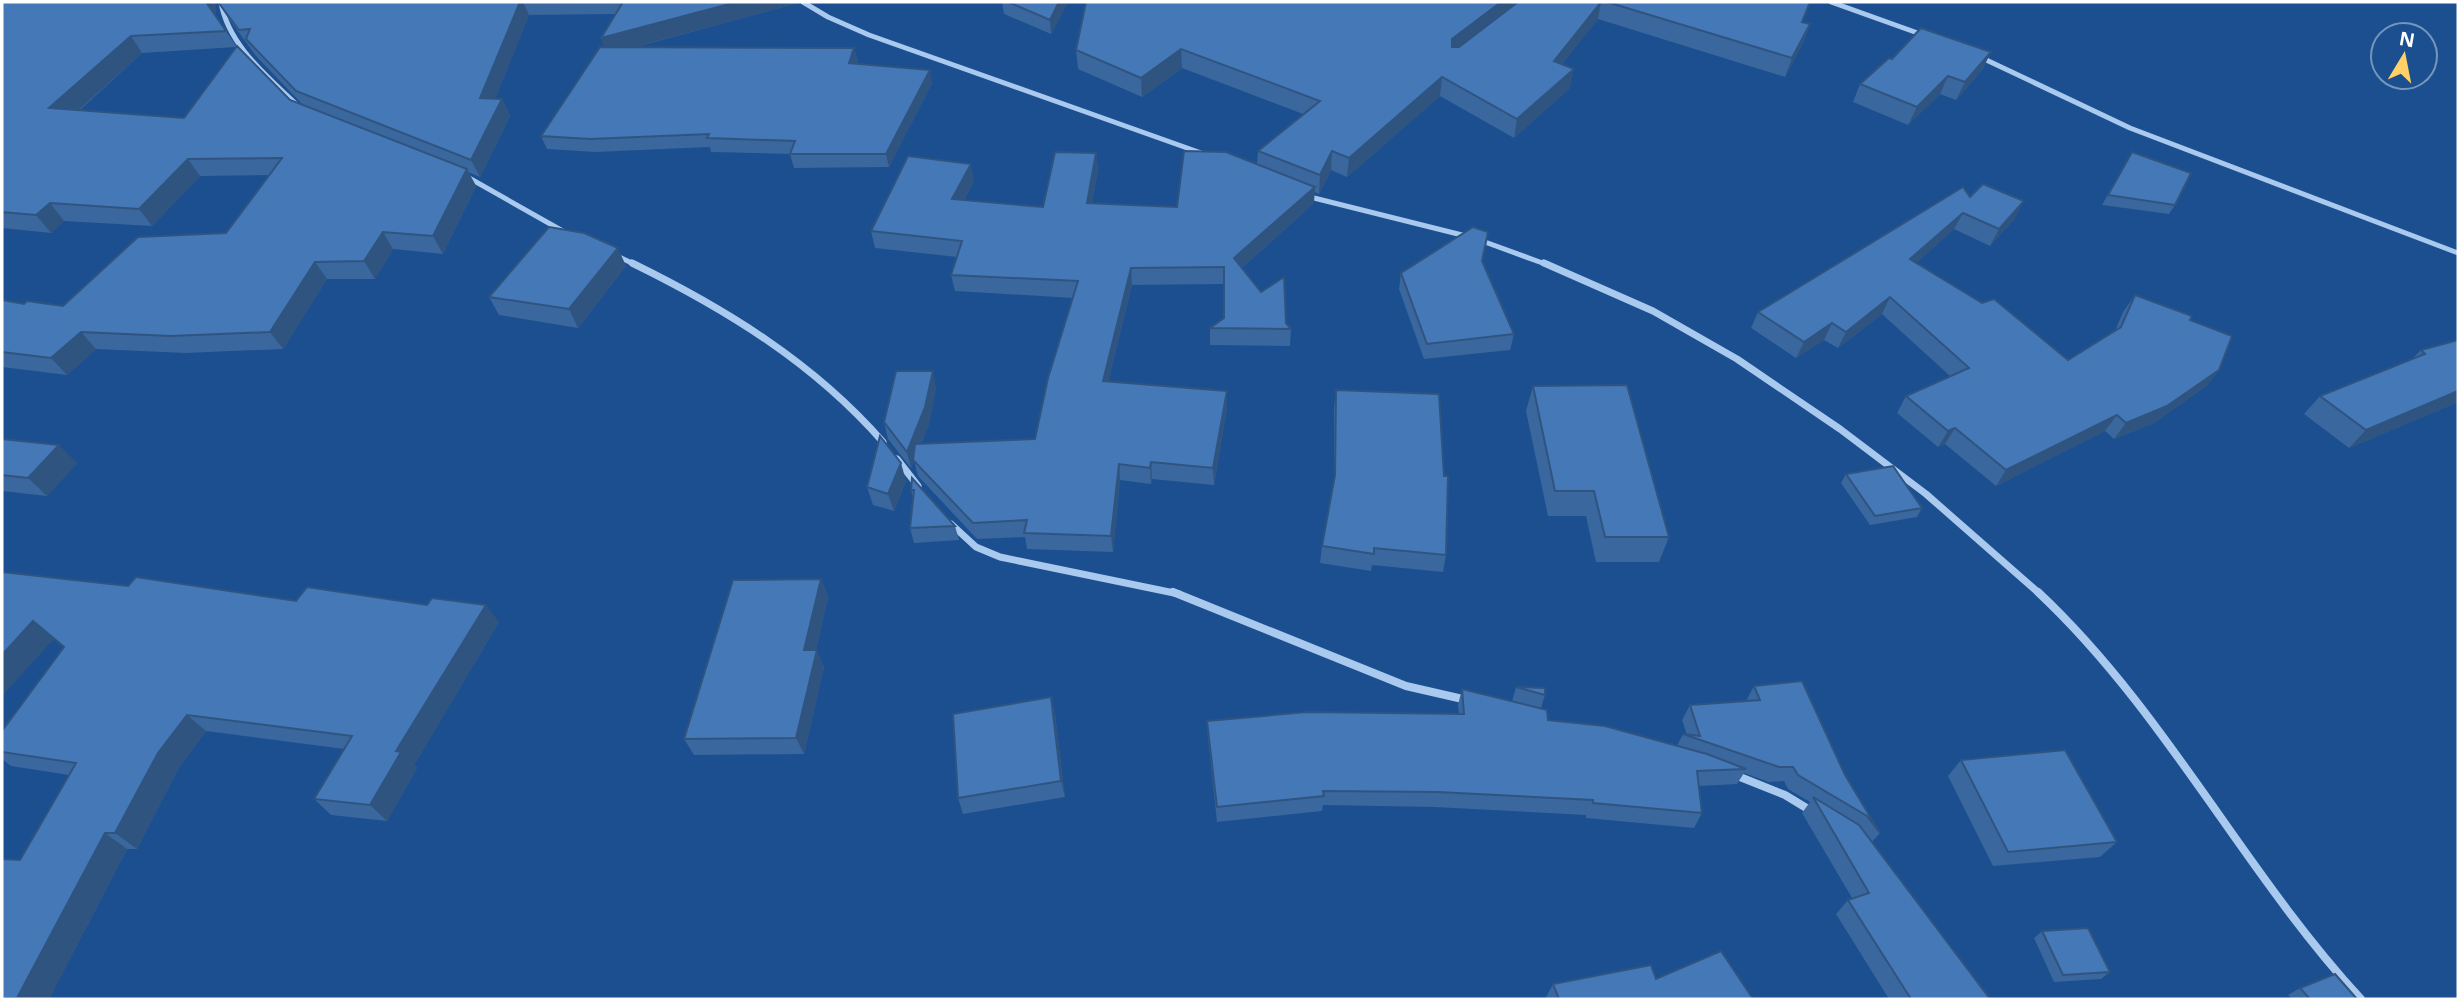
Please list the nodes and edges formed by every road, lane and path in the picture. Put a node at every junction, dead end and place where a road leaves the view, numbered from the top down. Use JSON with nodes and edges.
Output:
{"nodes":[{"id":1,"x":221,"y":2,"type":"edge"},
{"id":2,"x":803,"y":2,"type":"edge"},
{"id":3,"x":1831,"y":2,"type":"edge"},
{"id":4,"x":1929,"y":37,"type":"edge"},
{"id":5,"x":1979,"y":56,"type":"edge"},
{"id":6,"x":303,"y":112,"type":"edge"},
{"id":7,"x":1210,"y":157,"type":"edge"},
{"id":8,"x":455,"y":172,"type":"edge"},
{"id":9,"x":1295,"y":191,"type":"edge"},
{"id":10,"x":582,"y":241,"type":"edge"},
{"id":11,"x":606,"y":252,"type":"edge"},
{"id":12,"x":2458,"y":253,"type":"edge"},
{"id":13,"x":920,"y":489,"type":"edge"},
{"id":14,"x":944,"y":516,"type":"edge"},
{"id":15,"x":1472,"y":701,"type":"edge"},
{"id":16,"x":1722,"y":771,"type":"edge"},
{"id":17,"x":1818,"y":815,"type":"edge"},
{"id":18,"x":2361,"y":999,"type":"edge"}],
"edges":[{"from":1,"to":6,"type":"street"},
{"from":2,"to":7,"type":"street"},
{"from":3,"to":4,"type":"street"},
{"from":5,"to":12,"type":"street"},
{"from":8,"to":10,"type":"street"},
{"from":9,"to":18,"type":"street"},
{"from":11,"to":13,"type":"street"},
{"from":14,"to":15,"type":"street"},
{"from":16,"to":17,"type":"street"}]}
